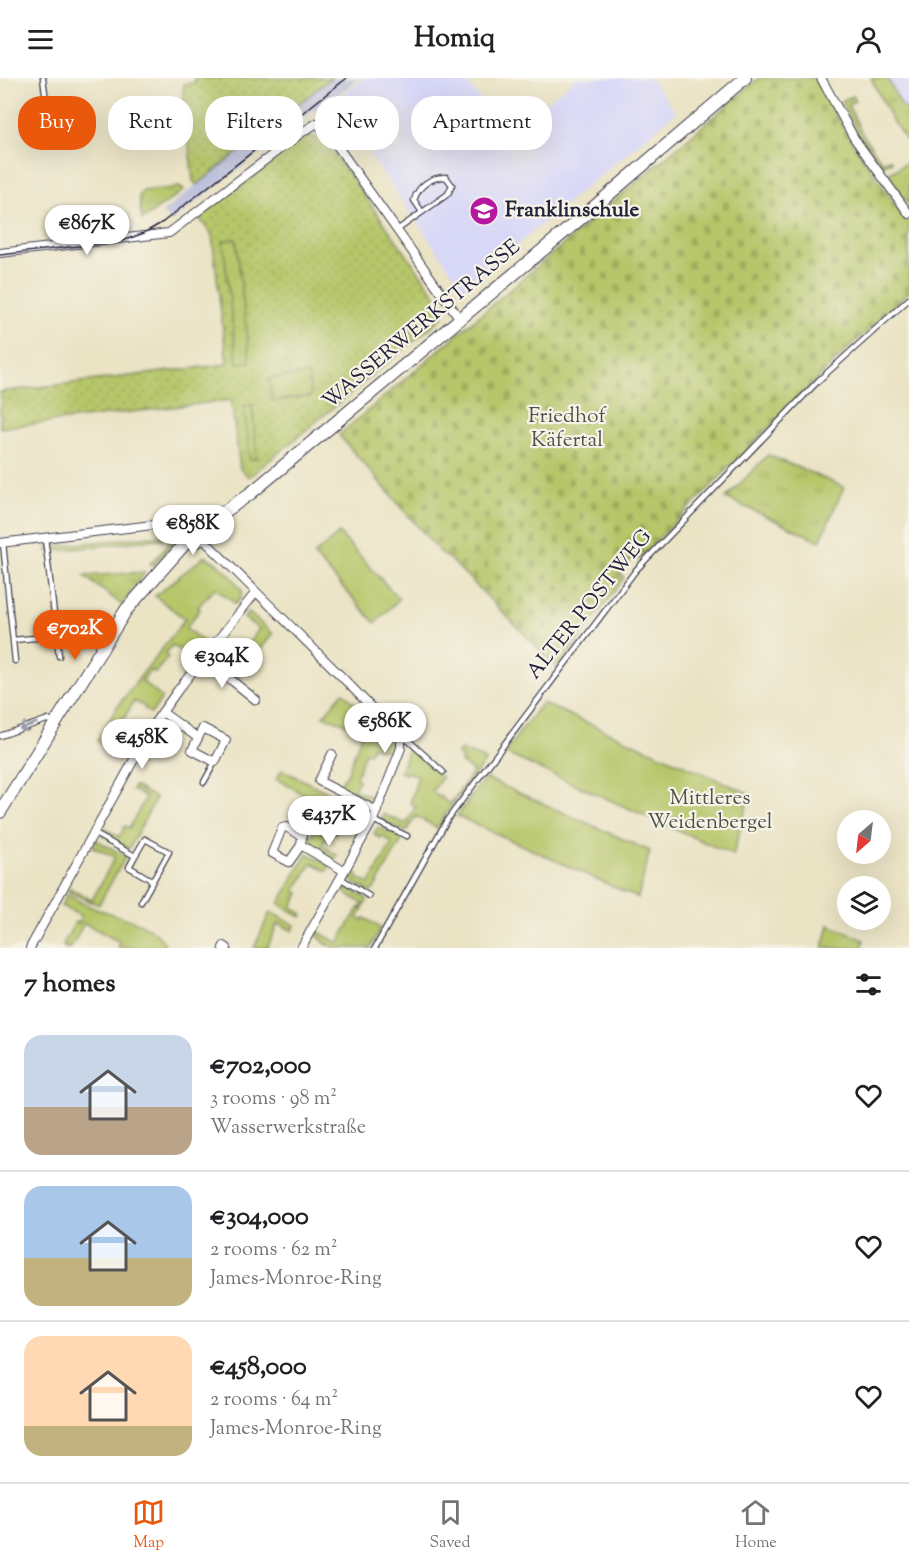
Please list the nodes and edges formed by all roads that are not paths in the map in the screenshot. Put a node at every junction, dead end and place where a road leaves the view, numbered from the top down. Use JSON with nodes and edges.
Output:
{"nodes":[{"id":1,"x":43,"y":78,"type":"edge"},
{"id":2,"x":745,"y":78,"type":"edge"},
{"id":3,"x":821,"y":78,"type":"edge"},
{"id":4,"x":45,"y":93,"type":"dead end"},
{"id":5,"x":422,"y":212,"type":"junction"},
{"id":6,"x":909,"y":214,"type":"edge"},
{"id":7,"x":397,"y":230,"type":"junction"},
{"id":8,"x":0,"y":253,"type":"edge"},
{"id":9,"x":909,"y":299,"type":"edge"},
{"id":10,"x":459,"y":319,"type":"junction"},
{"id":11,"x":189,"y":526,"type":"junction"},
{"id":12,"x":202,"y":533,"type":"junction"},
{"id":13,"x":45,"y":538,"type":"junction"},
{"id":14,"x":189,"y":539,"type":"junction"},
{"id":15,"x":2,"y":543,"type":"edge"},
{"id":16,"x":256,"y":592,"type":"junction"},
{"id":17,"x":57,"y":636,"type":"junction"},
{"id":18,"x":13,"y":640,"type":"junction"},
{"id":19,"x":59,"y":656,"type":"dead end"},
{"id":20,"x":204,"y":658,"type":"junction"},
{"id":21,"x":15,"y":661,"type":"dead end"},
{"id":22,"x":256,"y":700,"type":"dead end"},
{"id":23,"x":162,"y":712,"type":"junction"},
{"id":24,"x":56,"y":722,"type":"junction"},
{"id":25,"x":0,"y":736,"type":"edge"},
{"id":26,"x":198,"y":738,"type":"junction"},
{"id":27,"x":401,"y":738,"type":"junction"},
{"id":28,"x":332,"y":754,"type":"dead end"},
{"id":29,"x":215,"y":762,"type":"junction"},
{"id":30,"x":443,"y":772,"type":"dead end"},
{"id":31,"x":204,"y":782,"type":"dead end"},
{"id":32,"x":377,"y":811,"type":"junction"},
{"id":33,"x":0,"y":812,"type":"edge"},
{"id":34,"x":373,"y":820,"type":"junction"},
{"id":35,"x":93,"y":833,"type":"junction"},
{"id":36,"x":407,"y":836,"type":"dead end"},
{"id":37,"x":301,"y":845,"type":"dead end"},
{"id":38,"x":135,"y":856,"type":"junction"},
{"id":39,"x":342,"y":875,"type":"junction"},
{"id":40,"x":153,"y":881,"type":"junction"},
{"id":41,"x":369,"y":896,"type":"dead end"},
{"id":42,"x":141,"y":902,"type":"dead end"},
{"id":43,"x":30,"y":948,"type":"edge"},
{"id":44,"x":223,"y":948,"type":"edge"},
{"id":45,"x":227,"y":948,"type":"edge"},
{"id":46,"x":301,"y":948,"type":"edge"},
{"id":47,"x":375,"y":948,"type":"edge"}],
"edges":[{"from":1,"to":4,"type":"lane"},
{"from":2,"to":10,"type":"street","name":"WASSERWERKSTRASSE"},
{"from":3,"to":6,"type":"street"},
{"from":5,"to":5,"type":"lane"},
{"from":5,"to":7,"type":"lane"},
{"from":7,"to":8,"type":"street"},
{"from":7,"to":10,"type":"street"},
{"from":9,"to":47,"type":"lane","name":"ALTER POSTWEG"},
{"from":10,"to":12,"type":"street","name":"WASSERWERKSTRASSE"},
{"from":11,"to":12,"type":"street"},
{"from":11,"to":13,"type":"street"},
{"from":11,"to":14,"type":"street"},
{"from":12,"to":14,"type":"street"},
{"from":12,"to":16,"type":"street"},
{"from":13,"to":15,"type":"street"},
{"from":13,"to":17,"type":"lane"},
{"from":14,"to":24,"type":"street"},
{"from":15,"to":18,"type":"lane"},
{"from":16,"to":20,"type":"street"},
{"from":16,"to":27,"type":"street"},
{"from":17,"to":18,"type":"lane"},
{"from":17,"to":19,"type":"lane"},
{"from":18,"to":21,"type":"lane"},
{"from":20,"to":22,"type":"street"},
{"from":20,"to":23,"type":"street"},
{"from":23,"to":26,"type":"street"},
{"from":23,"to":35,"type":"street"},
{"from":24,"to":25,"type":"lane","one_way":true},
{"from":24,"to":33,"type":"street"},
{"from":26,"to":29,"type":"street"},
{"from":26,"to":29,"type":"street"},
{"from":27,"to":30,"type":"lane"},
{"from":27,"to":32,"type":"street"},
{"from":28,"to":32,"type":"street"},
{"from":29,"to":31,"type":"lane"},
{"from":32,"to":34,"type":"street"},
{"from":34,"to":36,"type":"lane"},
{"from":34,"to":39,"type":"street"},
{"from":35,"to":38,"type":"lane"},
{"from":35,"to":43,"type":"street"},
{"from":37,"to":39,"type":"street"},
{"from":38,"to":40,"type":"lane"},
{"from":38,"to":40,"type":"lane"},
{"from":39,"to":41,"type":"lane"},
{"from":39,"to":46,"type":"street"},
{"from":40,"to":42,"type":"lane"},
{"from":44,"to":45,"type":"street"}]}
